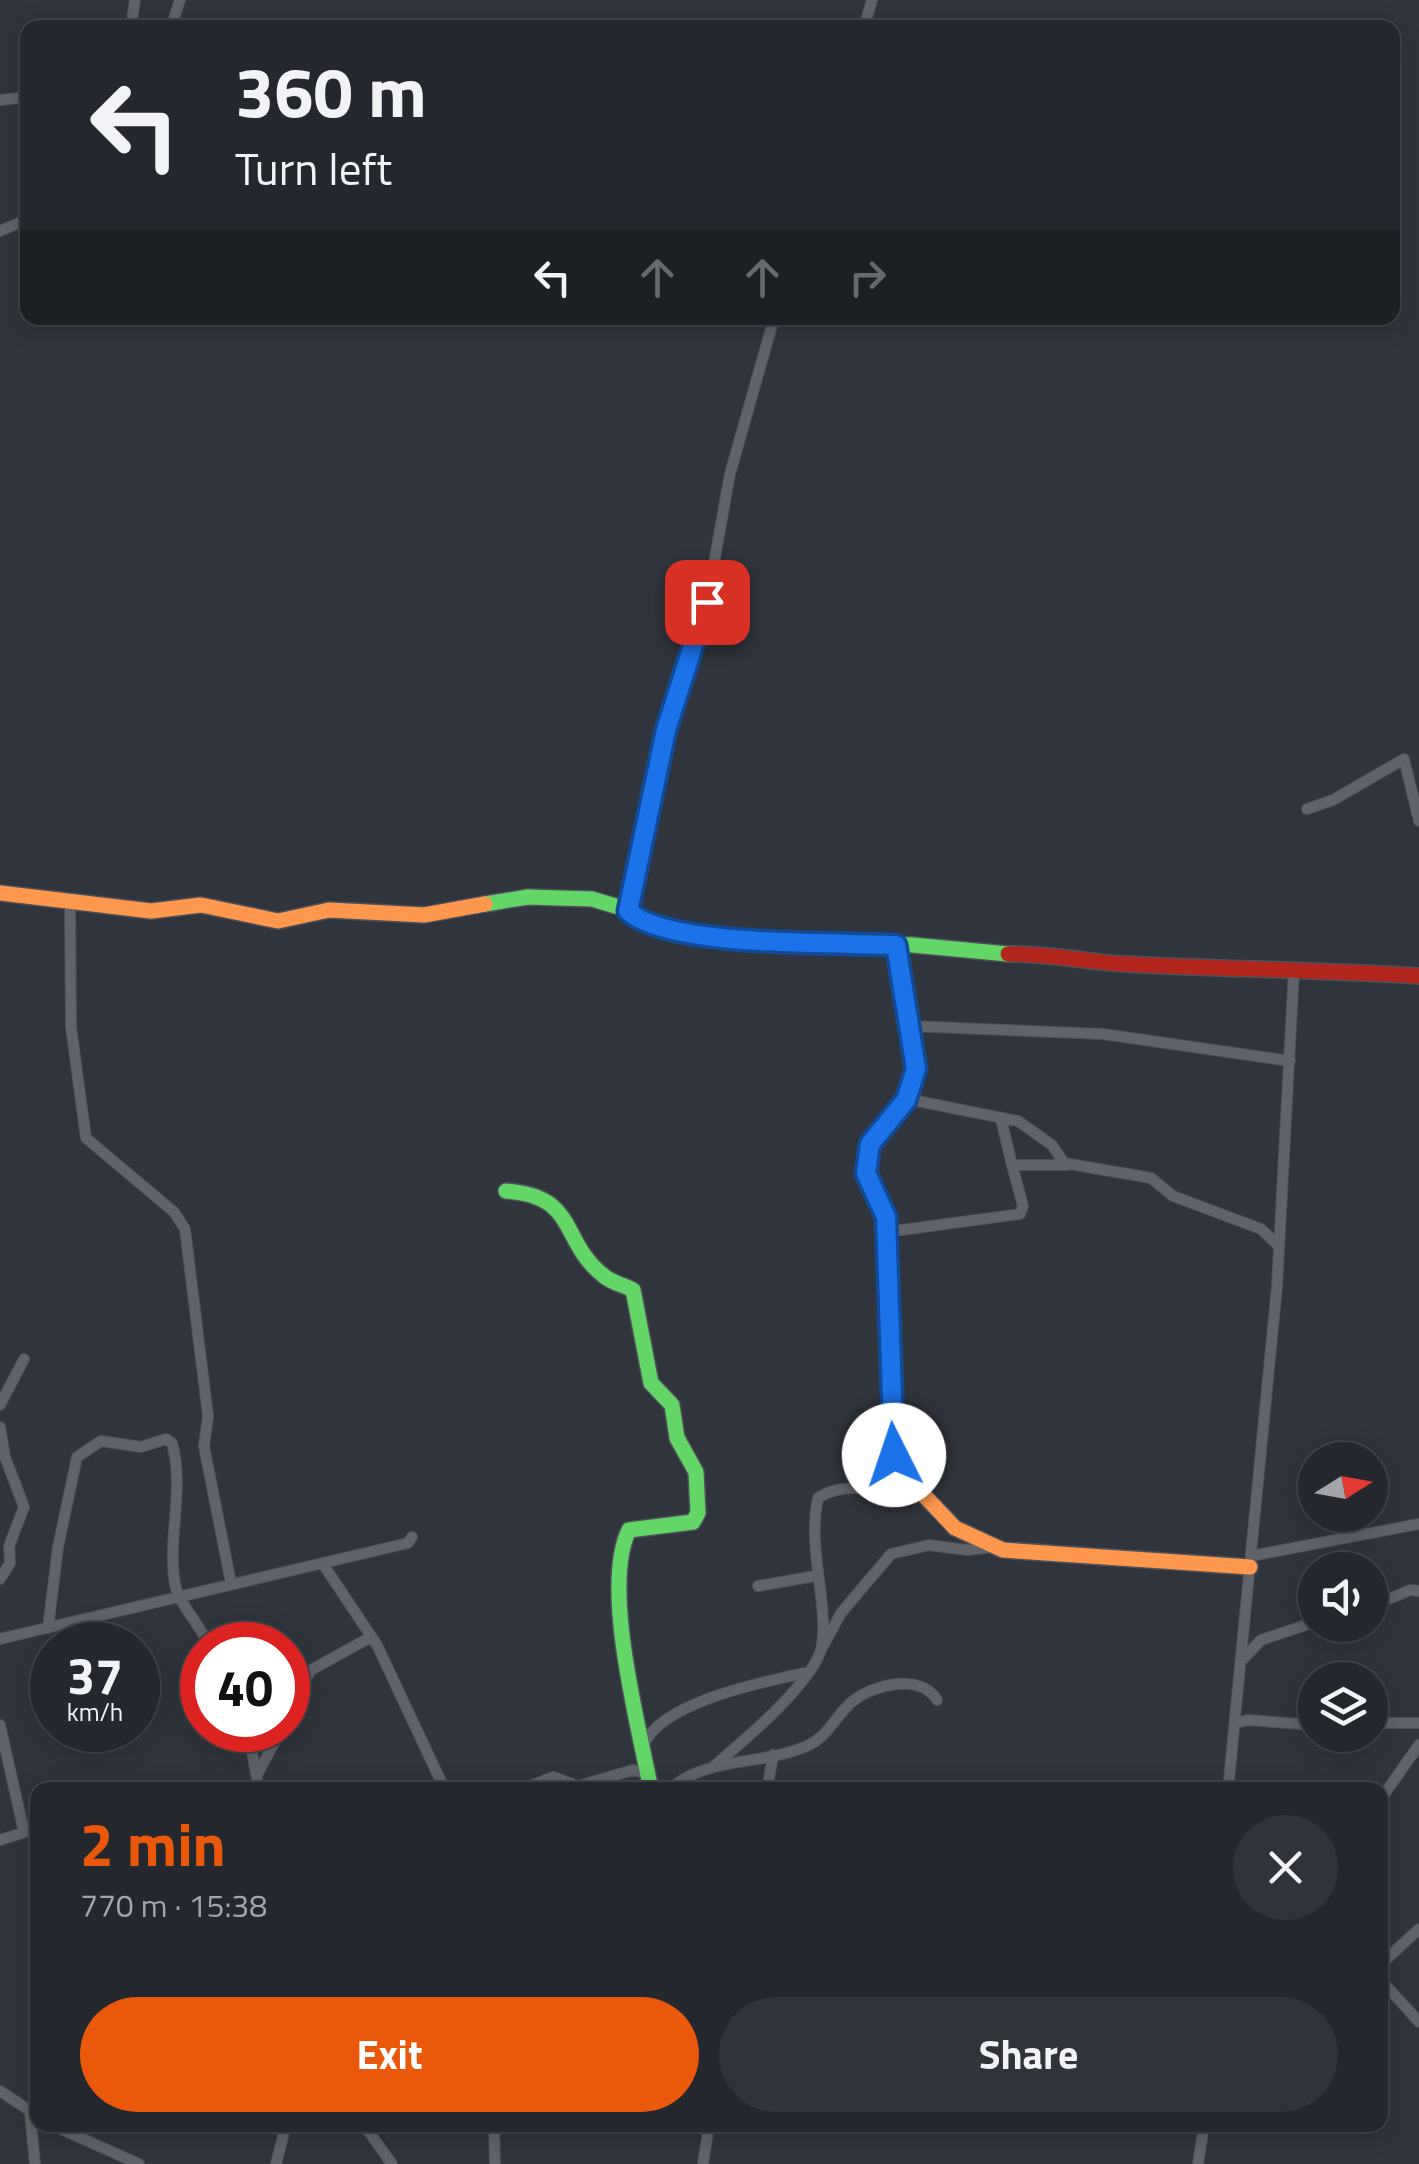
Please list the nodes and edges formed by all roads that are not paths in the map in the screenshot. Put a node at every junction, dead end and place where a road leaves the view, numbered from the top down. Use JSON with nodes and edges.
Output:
{"nodes":[{"id":1,"x":772,"y":325,"type":"edge"},
{"id":2,"x":1306,"y":809,"type":"dead end"},
{"id":3,"x":1419,"y":821,"type":"edge"},
{"id":4,"x":0,"y":893,"type":"edge"},
{"id":5,"x":70,"y":900,"type":"junction"},
{"id":6,"x":628,"y":911,"type":"junction"},
{"id":7,"x":896,"y":945,"type":"junction"},
{"id":8,"x":1294,"y":970,"type":"junction"},
{"id":9,"x":1419,"y":976,"type":"edge"},
{"id":10,"x":909,"y":1026,"type":"junction"},
{"id":11,"x":1290,"y":1062,"type":"junction"},
{"id":12,"x":906,"y":1100,"type":"junction"},
{"id":13,"x":1001,"y":1118,"type":"junction"},
{"id":14,"x":1012,"y":1165,"type":"junction"},
{"id":15,"x":1068,"y":1165,"type":"junction"},
{"id":16,"x":506,"y":1191,"type":"dead end"},
{"id":17,"x":887,"y":1232,"type":"junction"},
{"id":18,"x":1279,"y":1246,"type":"junction"},
{"id":19,"x":24,"y":1359,"type":"dead end"},
{"id":20,"x":0,"y":1405,"type":"edge"},
{"id":21,"x":0,"y":1428,"type":"edge"},
{"id":22,"x":920,"y":1496,"type":"junction"},
{"id":23,"x":1419,"y":1524,"type":"edge"},
{"id":24,"x":412,"y":1537,"type":"dead end"},
{"id":25,"x":995,"y":1547,"type":"junction"},
{"id":26,"x":1250,"y":1562,"type":"junction"},
{"id":27,"x":324,"y":1564,"type":"junction"},
{"id":28,"x":816,"y":1576,"type":"junction"},
{"id":29,"x":0,"y":1579,"type":"edge"},
{"id":30,"x":231,"y":1583,"type":"junction"},
{"id":31,"x":758,"y":1586,"type":"dead end"},
{"id":32,"x":1419,"y":1591,"type":"edge"},
{"id":33,"x":179,"y":1597,"type":"junction"},
{"id":34,"x":1388,"y":1599,"type":"edge"},
{"id":35,"x":49,"y":1622,"type":"edge"},
{"id":36,"x":73,"y":1622,"type":"edge"},
{"id":37,"x":198,"y":1622,"type":"edge"},
{"id":38,"x":1298,"y":1628,"type":"edge"},
{"id":39,"x":30,"y":1632,"type":"edge"},
{"id":40,"x":371,"y":1636,"type":"junction"},
{"id":41,"x":0,"y":1639,"type":"edge"},
{"id":42,"x":821,"y":1649,"type":"junction"},
{"id":43,"x":1244,"y":1659,"type":"junction"},
{"id":44,"x":310,"y":1671,"type":"edge"},
{"id":45,"x":806,"y":1673,"type":"junction"},
{"id":46,"x":937,"y":1700,"type":"dead end"},
{"id":47,"x":1236,"y":1723,"type":"junction"},
{"id":48,"x":1388,"y":1723,"type":"edge"},
{"id":49,"x":1419,"y":1723,"type":"edge"},
{"id":50,"x":1298,"y":1724,"type":"edge"},
{"id":51,"x":0,"y":1725,"type":"edge"},
{"id":52,"x":1419,"y":1746,"type":"edge"},
{"id":53,"x":642,"y":1748,"type":"junction"},
{"id":54,"x":252,"y":1752,"type":"edge"},
{"id":55,"x":270,"y":1752,"type":"edge"},
{"id":56,"x":773,"y":1755,"type":"junction"},
{"id":57,"x":714,"y":1766,"type":"junction"},
{"id":58,"x":257,"y":1776,"type":"junction"},
{"id":59,"x":257,"y":1782,"type":"edge"},
{"id":60,"x":440,"y":1782,"type":"edge"},
{"id":61,"x":598,"y":1782,"type":"edge"},
{"id":62,"x":649,"y":1782,"type":"edge"},
{"id":63,"x":679,"y":1782,"type":"edge"},
{"id":64,"x":769,"y":1782,"type":"edge"},
{"id":65,"x":1229,"y":1782,"type":"edge"},
{"id":66,"x":1388,"y":1789,"type":"edge"},
{"id":67,"x":30,"y":1830,"type":"edge"},
{"id":68,"x":24,"y":1832,"type":"junction"},
{"id":69,"x":0,"y":1840,"type":"edge"},
{"id":70,"x":1419,"y":1928,"type":"edge"},
{"id":71,"x":1388,"y":1957,"type":"edge"},
{"id":72,"x":1388,"y":1988,"type":"edge"},
{"id":73,"x":1419,"y":2022,"type":"edge"},
{"id":74,"x":0,"y":2091,"type":"edge"},
{"id":75,"x":30,"y":2111,"type":"edge"},
{"id":76,"x":34,"y":2132,"type":"edge"},
{"id":77,"x":70,"y":2132,"type":"edge"},
{"id":78,"x":284,"y":2132,"type":"edge"},
{"id":79,"x":369,"y":2132,"type":"edge"},
{"id":80,"x":494,"y":2132,"type":"edge"},
{"id":81,"x":707,"y":2132,"type":"edge"},
{"id":82,"x":1203,"y":2132,"type":"edge"},
{"id":83,"x":35,"y":2164,"type":"edge"},
{"id":84,"x":139,"y":2164,"type":"edge"},
{"id":85,"x":276,"y":2164,"type":"edge"},
{"id":86,"x":392,"y":2164,"type":"edge"},
{"id":87,"x":495,"y":2164,"type":"edge"},
{"id":88,"x":704,"y":2164,"type":"edge"},
{"id":89,"x":1198,"y":2164,"type":"edge"}],
"edges":[{"from":1,"to":6,"type":"street"},
{"from":2,"to":3,"type":"street"},
{"from":4,"to":5,"type":"street"},
{"from":5,"to":6,"type":"street"},
{"from":5,"to":30,"type":"street"},
{"from":6,"to":7,"type":"street"},
{"from":7,"to":8,"type":"street"},
{"from":7,"to":10,"type":"street"},
{"from":8,"to":9,"type":"street"},
{"from":8,"to":11,"type":"street"},
{"from":10,"to":11,"type":"street"},
{"from":10,"to":12,"type":"street"},
{"from":11,"to":18,"type":"street"},
{"from":12,"to":13,"type":"street"},
{"from":12,"to":17,"type":"street"},
{"from":13,"to":14,"type":"street"},
{"from":13,"to":15,"type":"street"},
{"from":14,"to":15,"type":"street"},
{"from":14,"to":17,"type":"street"},
{"from":15,"to":18,"type":"street"},
{"from":16,"to":53,"type":"street"},
{"from":17,"to":22,"type":"street"},
{"from":18,"to":26,"type":"street"},
{"from":19,"to":20,"type":"street"},
{"from":21,"to":29,"type":"street"},
{"from":22,"to":25,"type":"street"},
{"from":22,"to":28,"type":"street"},
{"from":23,"to":26,"type":"street"},
{"from":24,"to":27,"type":"street"},
{"from":25,"to":26,"type":"street"},
{"from":25,"to":42,"type":"street"},
{"from":26,"to":43,"type":"street"},
{"from":27,"to":30,"type":"street"},
{"from":27,"to":40,"type":"street"},
{"from":28,"to":31,"type":"street"},
{"from":28,"to":42,"type":"street"},
{"from":30,"to":33,"type":"street"},
{"from":32,"to":34,"type":"street"},
{"from":33,"to":35,"type":"street"},
{"from":33,"to":36,"type":"street"},
{"from":33,"to":37,"type":"street"},
{"from":38,"to":43,"type":"street"},
{"from":39,"to":41,"type":"street"},
{"from":40,"to":44,"type":"street"},
{"from":40,"to":60,"type":"street"},
{"from":42,"to":45,"type":"street"},
{"from":43,"to":47,"type":"street"},
{"from":45,"to":53,"type":"street"},
{"from":45,"to":57,"type":"street"},
{"from":46,"to":56,"type":"street"},
{"from":47,"to":50,"type":"street"},
{"from":47,"to":65,"type":"street"},
{"from":48,"to":49,"type":"street"},
{"from":51,"to":68,"type":"street"},
{"from":52,"to":66,"type":"street"},
{"from":53,"to":62,"type":"street"},
{"from":54,"to":58,"type":"street"},
{"from":55,"to":58,"type":"street"},
{"from":56,"to":57,"type":"street"},
{"from":56,"to":64,"type":"street"},
{"from":57,"to":63,"type":"street"},
{"from":58,"to":59,"type":"street"},
{"from":61,"to":62,"type":"street"},
{"from":67,"to":68,"type":"street"},
{"from":68,"to":69,"type":"street"},
{"from":70,"to":71,"type":"street"},
{"from":72,"to":73,"type":"street"},
{"from":74,"to":75,"type":"street"},
{"from":76,"to":83,"type":"street"},
{"from":77,"to":84,"type":"street"},
{"from":78,"to":85,"type":"street"},
{"from":79,"to":86,"type":"street"},
{"from":80,"to":87,"type":"street"},
{"from":81,"to":88,"type":"street"},
{"from":82,"to":89,"type":"street"}]}
